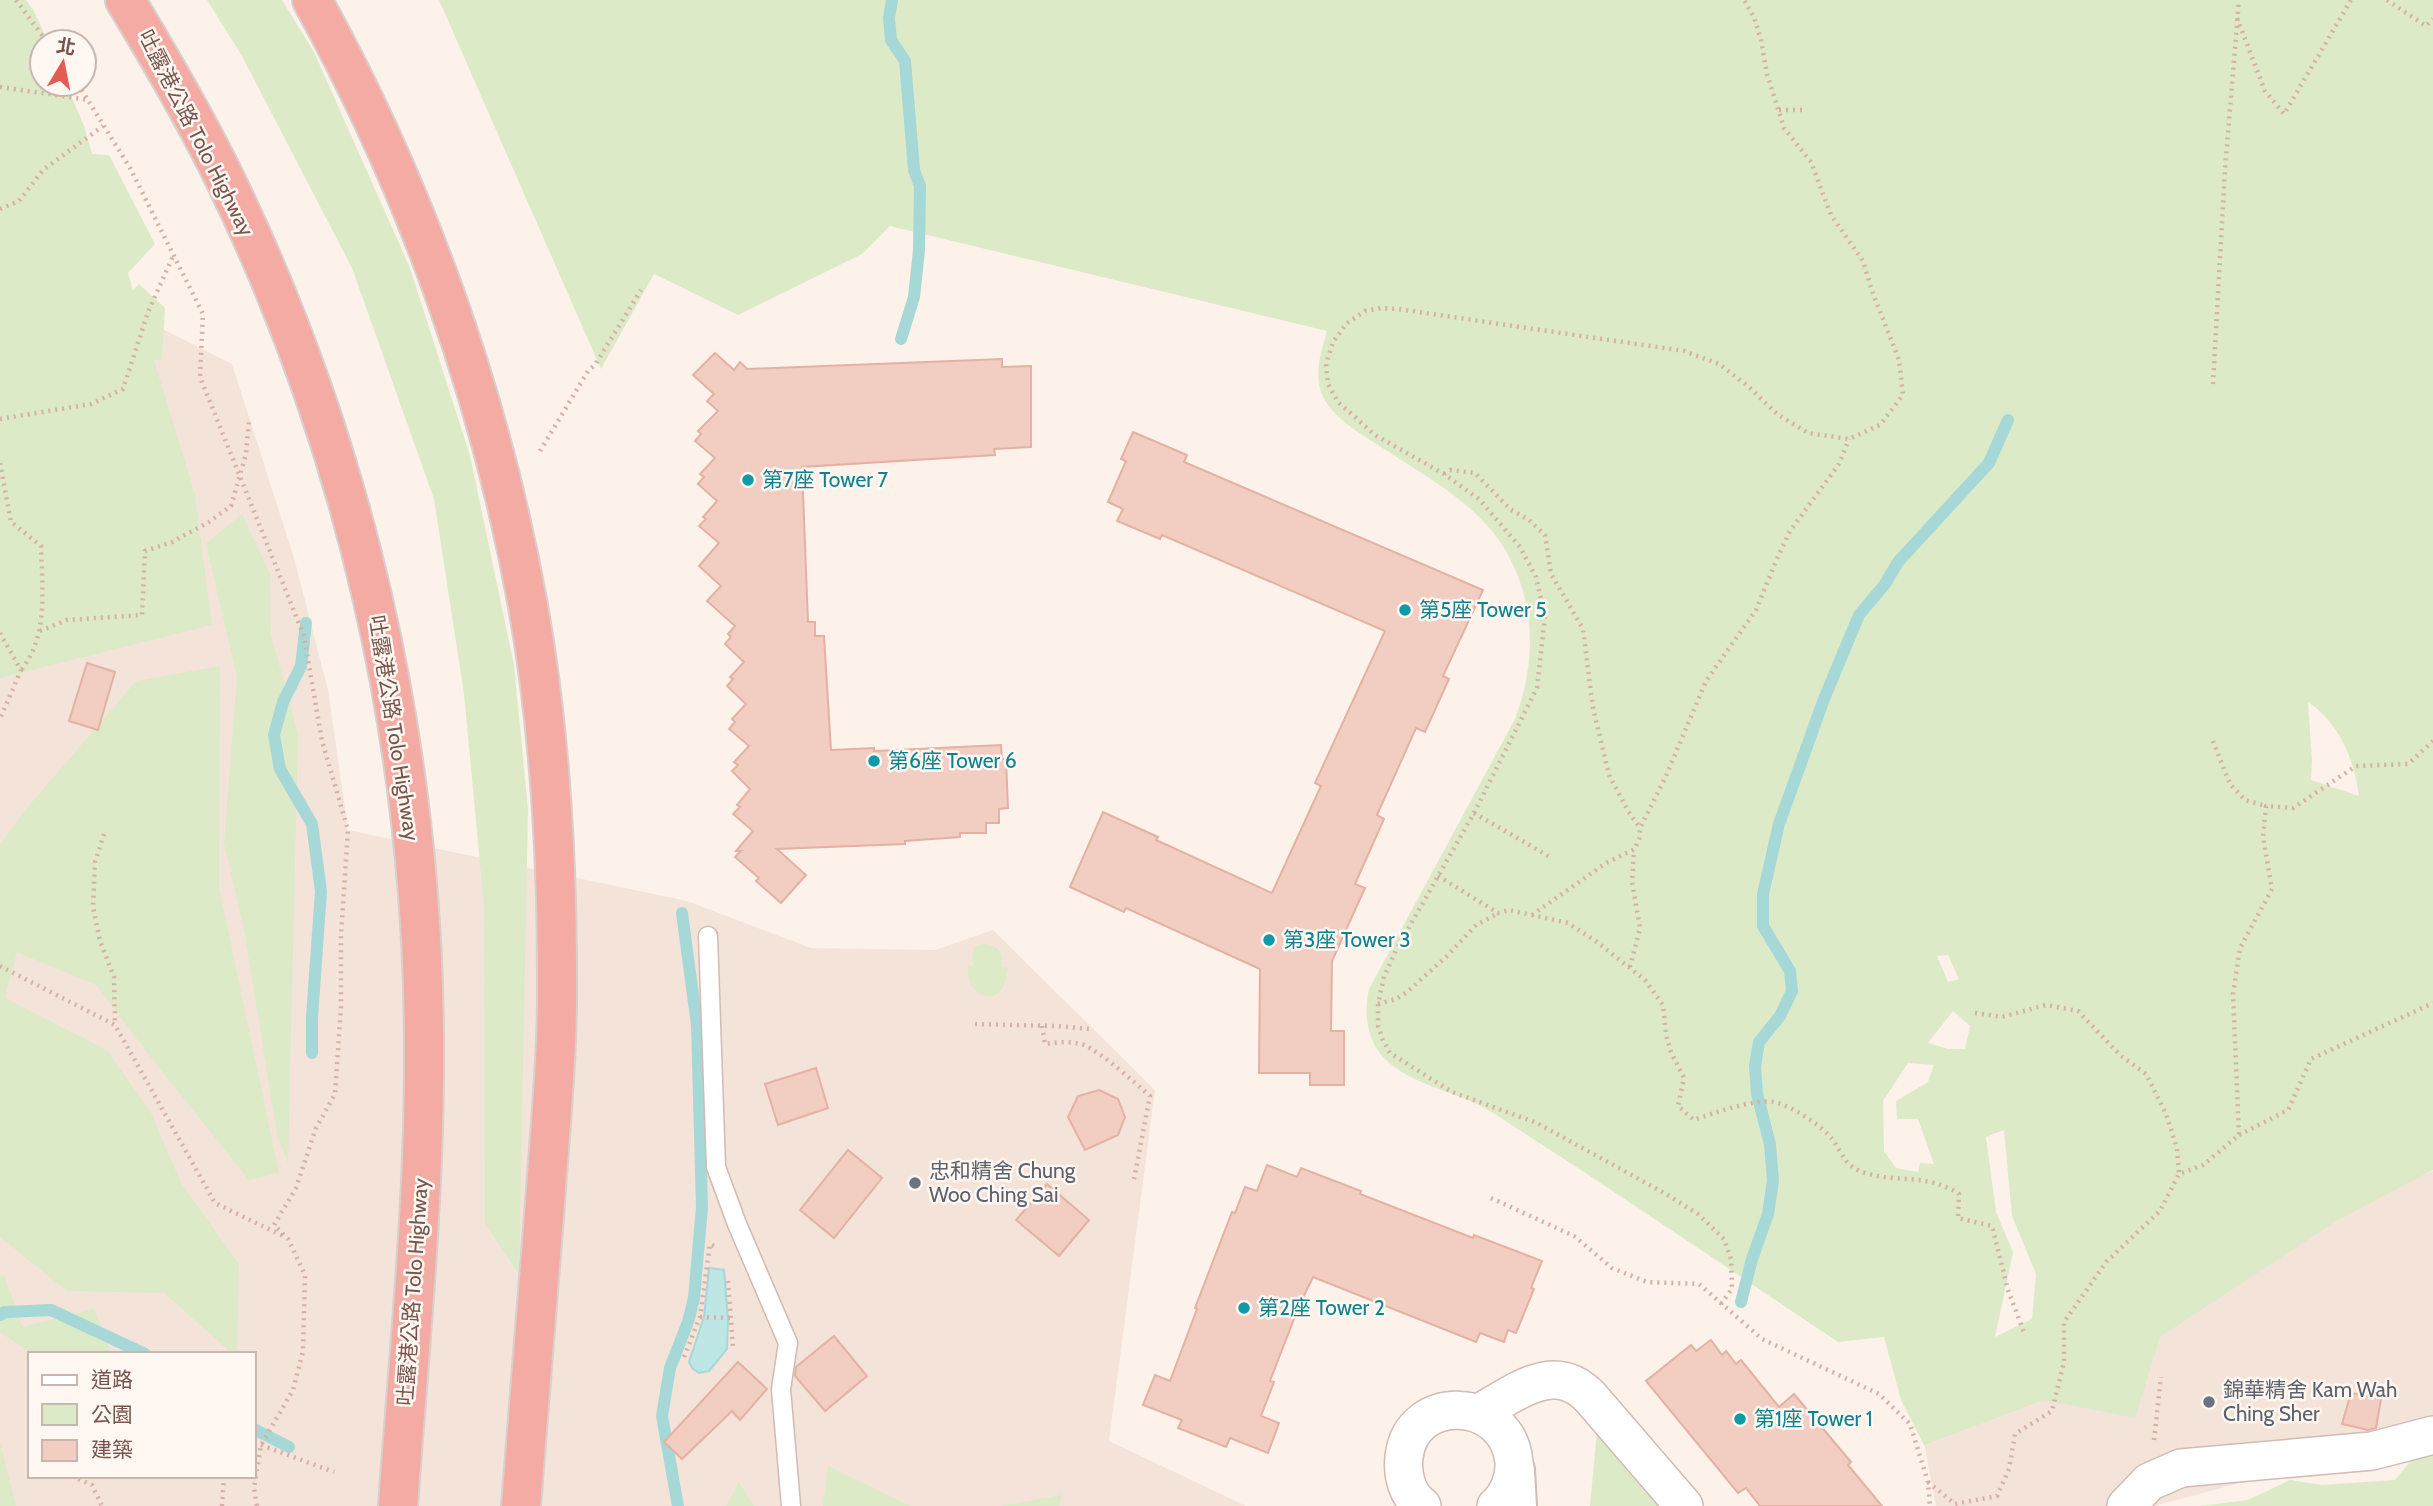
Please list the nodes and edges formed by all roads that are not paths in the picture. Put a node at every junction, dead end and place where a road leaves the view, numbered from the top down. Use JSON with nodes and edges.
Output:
{"nodes":[{"id":1,"x":125,"y":0,"type":"edge"},
{"id":2,"x":312,"y":0,"type":"edge"},
{"id":3,"x":708,"y":936,"type":"dead end"},
{"id":4,"x":1479,"y":1413,"type":"junction"},
{"id":5,"x":2433,"y":1435,"type":"edge"},
{"id":6,"x":2152,"y":1486,"type":"edge"},
{"id":7,"x":1516,"y":1488,"type":"edge"},
{"id":8,"x":398,"y":1506,"type":"edge"},
{"id":9,"x":521,"y":1506,"type":"edge"},
{"id":10,"x":791,"y":1506,"type":"edge"},
{"id":11,"x":1422,"y":1506,"type":"edge"},
{"id":12,"x":1496,"y":1506,"type":"edge"},
{"id":13,"x":1684,"y":1506,"type":"edge"}],
"edges":[{"from":1,"to":8,"type":"highway","name":"吐露港公路 Tolo Highway"},
{"from":2,"to":9,"type":"highway"},
{"from":3,"to":10,"type":"lane"},
{"from":4,"to":7,"type":"street"},
{"from":4,"to":11,"type":"street"},
{"from":4,"to":13,"type":"street"},
{"from":5,"to":6,"type":"street"},
{"from":7,"to":12,"type":"street"}]}
